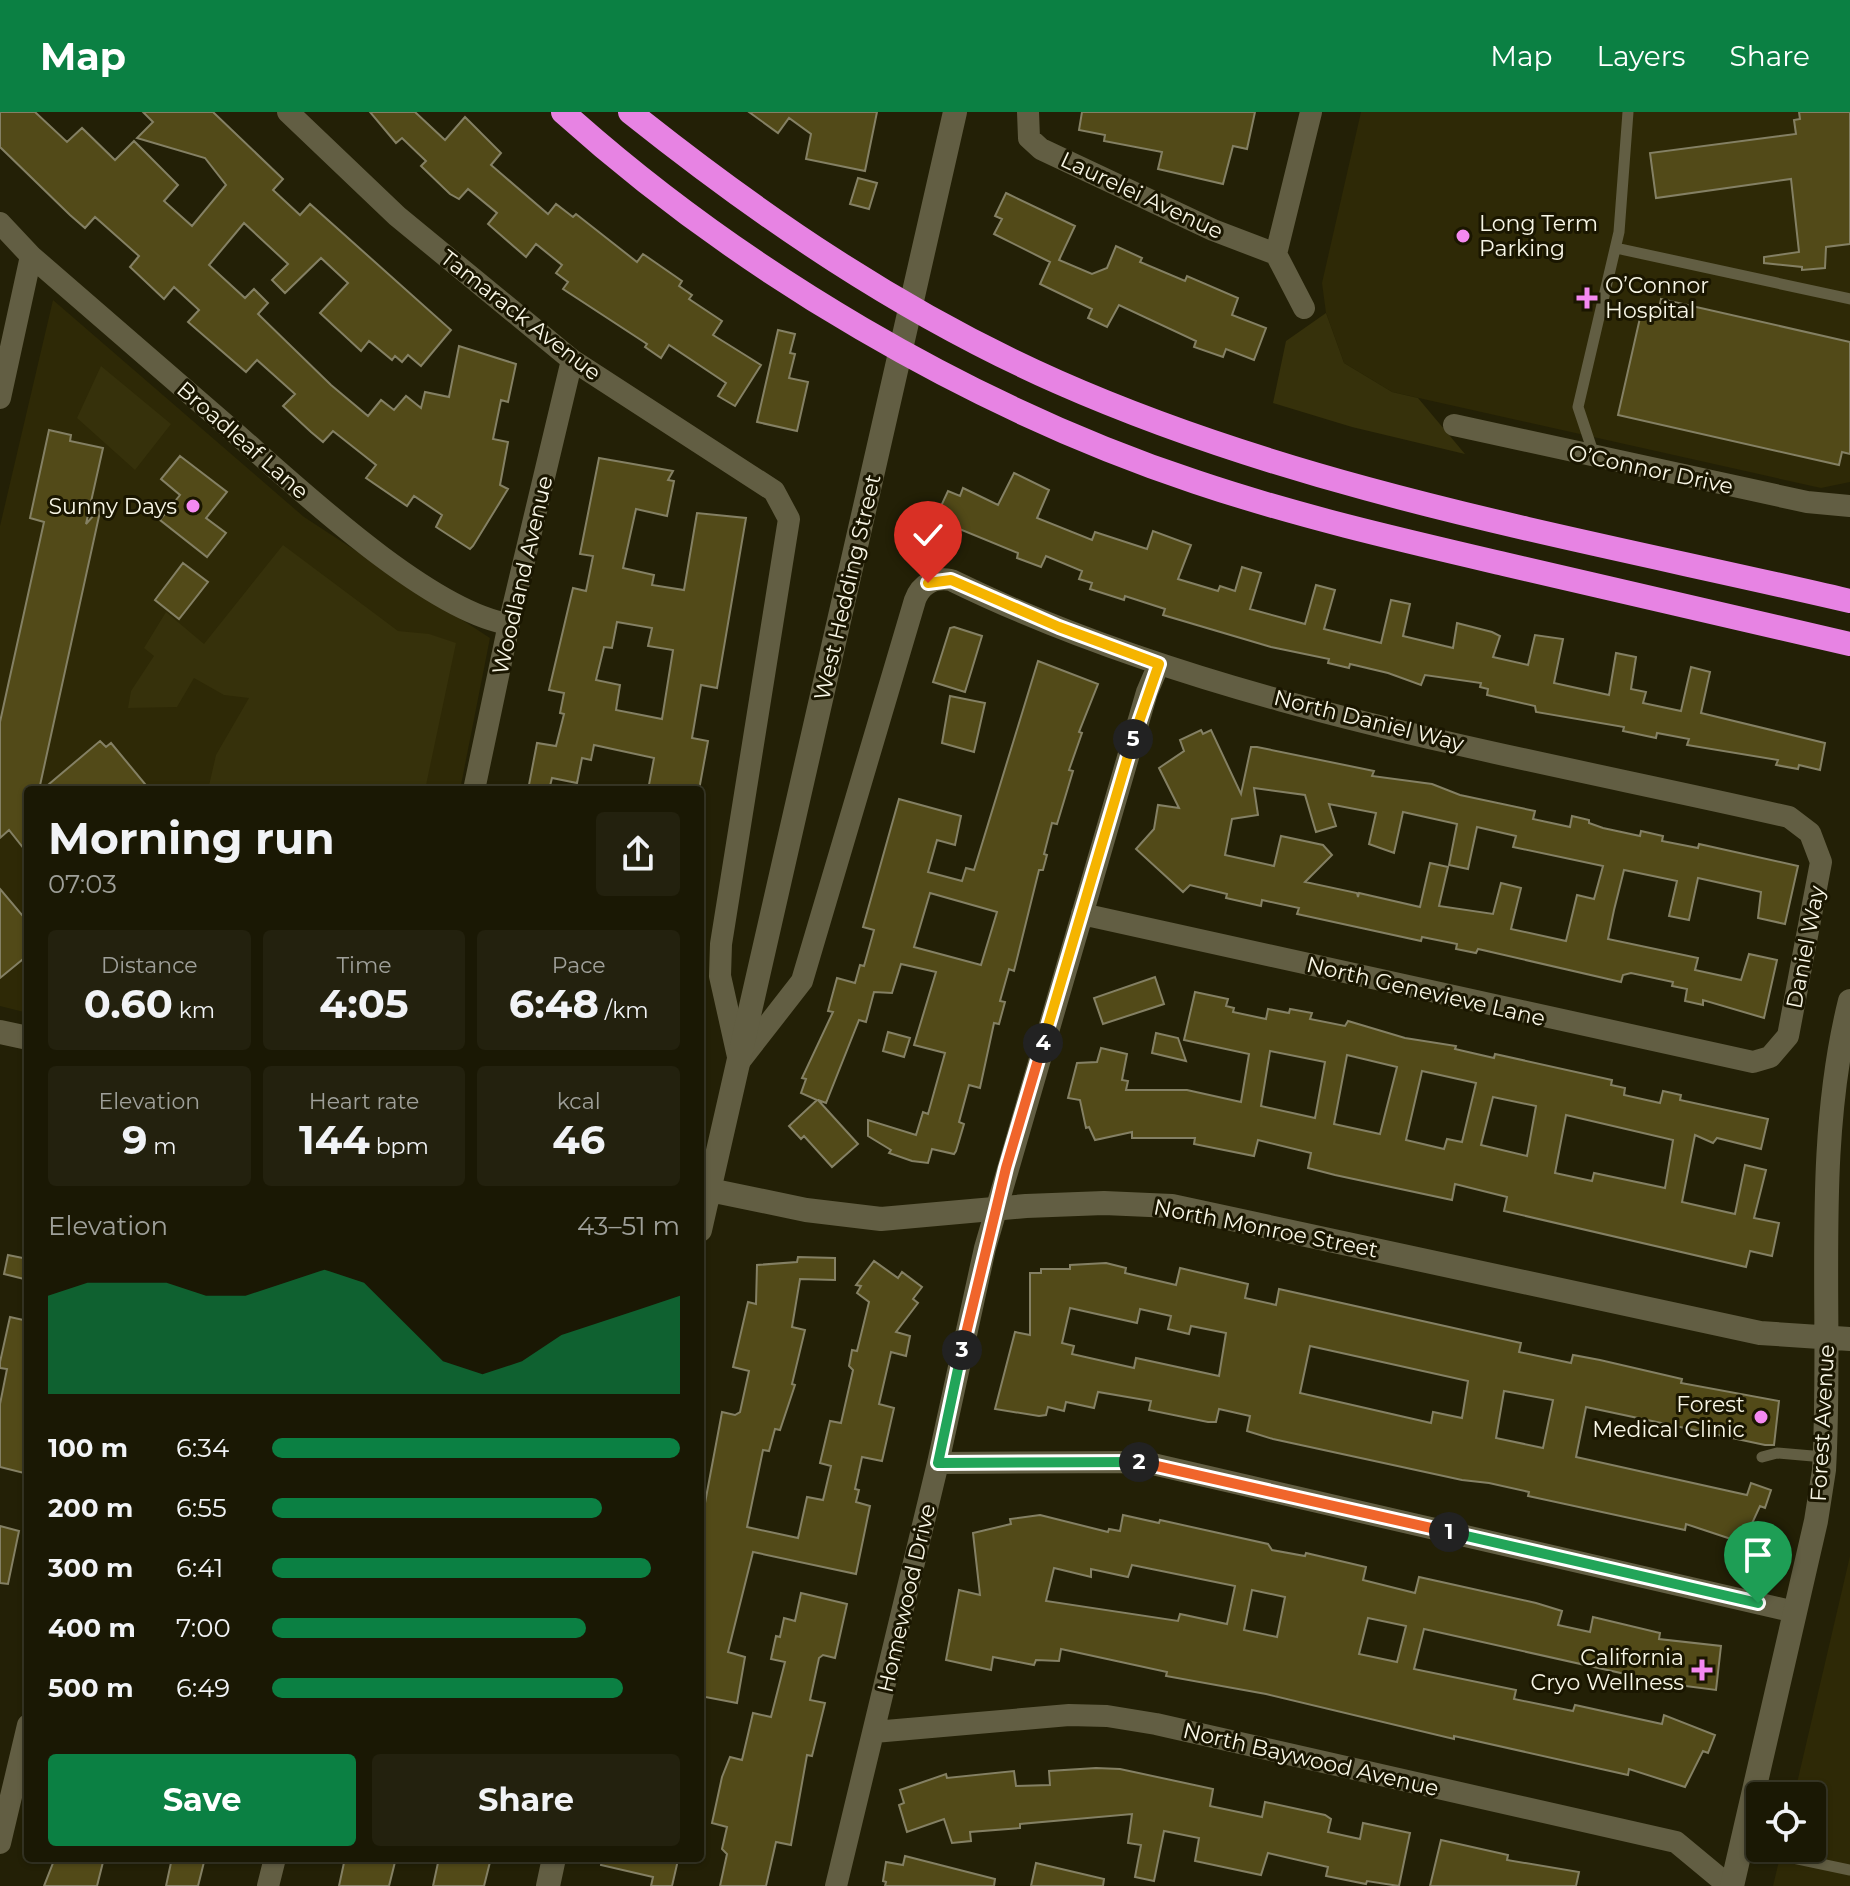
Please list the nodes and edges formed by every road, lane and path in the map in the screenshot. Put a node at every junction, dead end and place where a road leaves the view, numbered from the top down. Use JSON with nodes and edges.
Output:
{"nodes":[{"id":1,"x":288,"y":112,"type":"edge"},
{"id":2,"x":563,"y":112,"type":"edge"},
{"id":3,"x":630,"y":112,"type":"edge"},
{"id":4,"x":955,"y":112,"type":"edge"},
{"id":5,"x":1311,"y":112,"type":"edge"},
{"id":6,"x":1628,"y":112,"type":"edge"},
{"id":7,"x":1027,"y":115,"type":"edge"},
{"id":8,"x":0,"y":223,"type":"edge"},
{"id":9,"x":1616,"y":248,"type":"junction"},
{"id":10,"x":1276,"y":254,"type":"junction"},
{"id":11,"x":31,"y":256,"type":"junction"},
{"id":12,"x":1850,"y":299,"type":"edge"},
{"id":13,"x":1304,"y":308,"type":"dead end"},
{"id":14,"x":572,"y":360,"type":"junction"},
{"id":15,"x":0,"y":398,"type":"edge"},
{"id":16,"x":1454,"y":425,"type":"dead end"},
{"id":17,"x":1595,"y":458,"type":"junction"},
{"id":18,"x":774,"y":491,"type":"joint"},
{"id":19,"x":1850,"y":493,"type":"edge"},
{"id":20,"x":1840,"y":505,"type":"edge"},
{"id":21,"x":934,"y":580,"type":"joint"},
{"id":22,"x":1850,"y":601,"type":"edge"},
{"id":23,"x":509,"y":624,"type":"junction"},
{"id":24,"x":1850,"y":644,"type":"edge"},
{"id":25,"x":1159,"y":664,"type":"junction"},
{"id":26,"x":475,"y":786,"type":"edge"},
{"id":27,"x":1810,"y":833,"type":"joint"},
{"id":28,"x":1082,"y":914,"type":"junction"},
{"id":29,"x":1850,"y":1001,"type":"edge"},
{"id":30,"x":0,"y":1032,"type":"edge"},
{"id":31,"x":24,"y":1037,"type":"edge"},
{"id":32,"x":1770,"y":1057,"type":"joint"},
{"id":33,"x":739,"y":1062,"type":"junction"},
{"id":34,"x":705,"y":1189,"type":"edge"},
{"id":35,"x":996,"y":1209,"type":"junction"},
{"id":36,"x":1838,"y":1339,"type":"edge"},
{"id":37,"x":1762,"y":1457,"type":"dead end"},
{"id":38,"x":1824,"y":1457,"type":"junction"},
{"id":39,"x":938,"y":1463,"type":"junction"},
{"id":40,"x":1795,"y":1612,"type":"junction"},
{"id":41,"x":874,"y":1732,"type":"junction"},
{"id":42,"x":24,"y":1742,"type":"edge"},
{"id":43,"x":0,"y":1843,"type":"edge"},
{"id":44,"x":1741,"y":1847,"type":"junction"},
{"id":45,"x":274,"y":1862,"type":"edge"},
{"id":46,"x":553,"y":1862,"type":"edge"},
{"id":47,"x":1850,"y":1870,"type":"edge"},
{"id":48,"x":268,"y":1886,"type":"edge"},
{"id":49,"x":548,"y":1886,"type":"edge"},
{"id":50,"x":836,"y":1886,"type":"edge"},
{"id":51,"x":1730,"y":1886,"type":"edge"}],
"edges":[{"from":1,"to":14,"type":"street","name":"Tamarack Avenue"},
{"from":2,"to":24,"type":"highway"},
{"from":3,"to":22,"type":"highway"},
{"from":4,"to":33,"type":"main road","name":"West Hedding Street"},
{"from":5,"to":10,"type":"street"},
{"from":6,"to":9,"type":"lane"},
{"from":7,"to":10,"type":"street","name":"Laurelei Avenue"},
{"from":8,"to":11,"type":"street","name":"Broadleaf Lane"},
{"from":9,"to":12,"type":"lane"},
{"from":9,"to":17,"type":"lane"},
{"from":10,"to":13,"type":"street"},
{"from":11,"to":15,"type":"street"},
{"from":11,"to":23,"type":"street","name":"Broadleaf Lane"},
{"from":14,"to":18,"type":"street","name":"Tamarack Avenue"},
{"from":14,"to":23,"type":"street","name":"Woodland Avenue"},
{"from":16,"to":17,"type":"street","name":"O’Connor Drive"},
{"from":17,"to":20,"type":"street","name":"O’Connor Drive"},
{"from":18,"to":33,"type":"street","name":"West Hedding Street"},
{"from":19,"to":20,"type":"lane"},
{"from":21,"to":25,"type":"street","name":"North Daniel Way"},
{"from":21,"to":33,"type":"street","name":"West Hedding Street"},
{"from":23,"to":26,"type":"street","name":"Woodland Avenue"},
{"from":25,"to":27,"type":"street","name":"North Daniel Way"},
{"from":25,"to":28,"type":"street","name":"Homewood Drive"},
{"from":27,"to":32,"type":"street","name":"Daniel Way"},
{"from":28,"to":32,"type":"street","name":"North Genevieve Lane"},
{"from":28,"to":35,"type":"street","name":"Homewood Drive"},
{"from":29,"to":36,"type":"main road","name":"Forest Avenue"},
{"from":30,"to":31,"type":"main road"},
{"from":33,"to":34,"type":"main road","name":"West Hedding Street"},
{"from":34,"to":35,"type":"main road","name":"North Monroe Street"},
{"from":35,"to":36,"type":"main road","name":"North Monroe Street"},
{"from":35,"to":39,"type":"street","name":"Homewood Drive"},
{"from":36,"to":38,"type":"main road","name":"Forest Avenue"},
{"from":37,"to":38,"type":"lane"},
{"from":38,"to":40,"type":"main road","name":"Forest Avenue"},
{"from":39,"to":40,"type":"street"},
{"from":39,"to":41,"type":"street","name":"Homewood Drive"},
{"from":40,"to":44,"type":"main road","name":"Forest Avenue"},
{"from":41,"to":50,"type":"street","name":"Homewood Drive"},
{"from":41,"to":51,"type":"street","name":"North Baywood Avenue"},
{"from":42,"to":43,"type":"street"},
{"from":44,"to":47,"type":"lane"},
{"from":44,"to":51,"type":"main road","name":"Forest Avenue"},
{"from":45,"to":48,"type":"street"},
{"from":46,"to":49,"type":"main road"}]}
